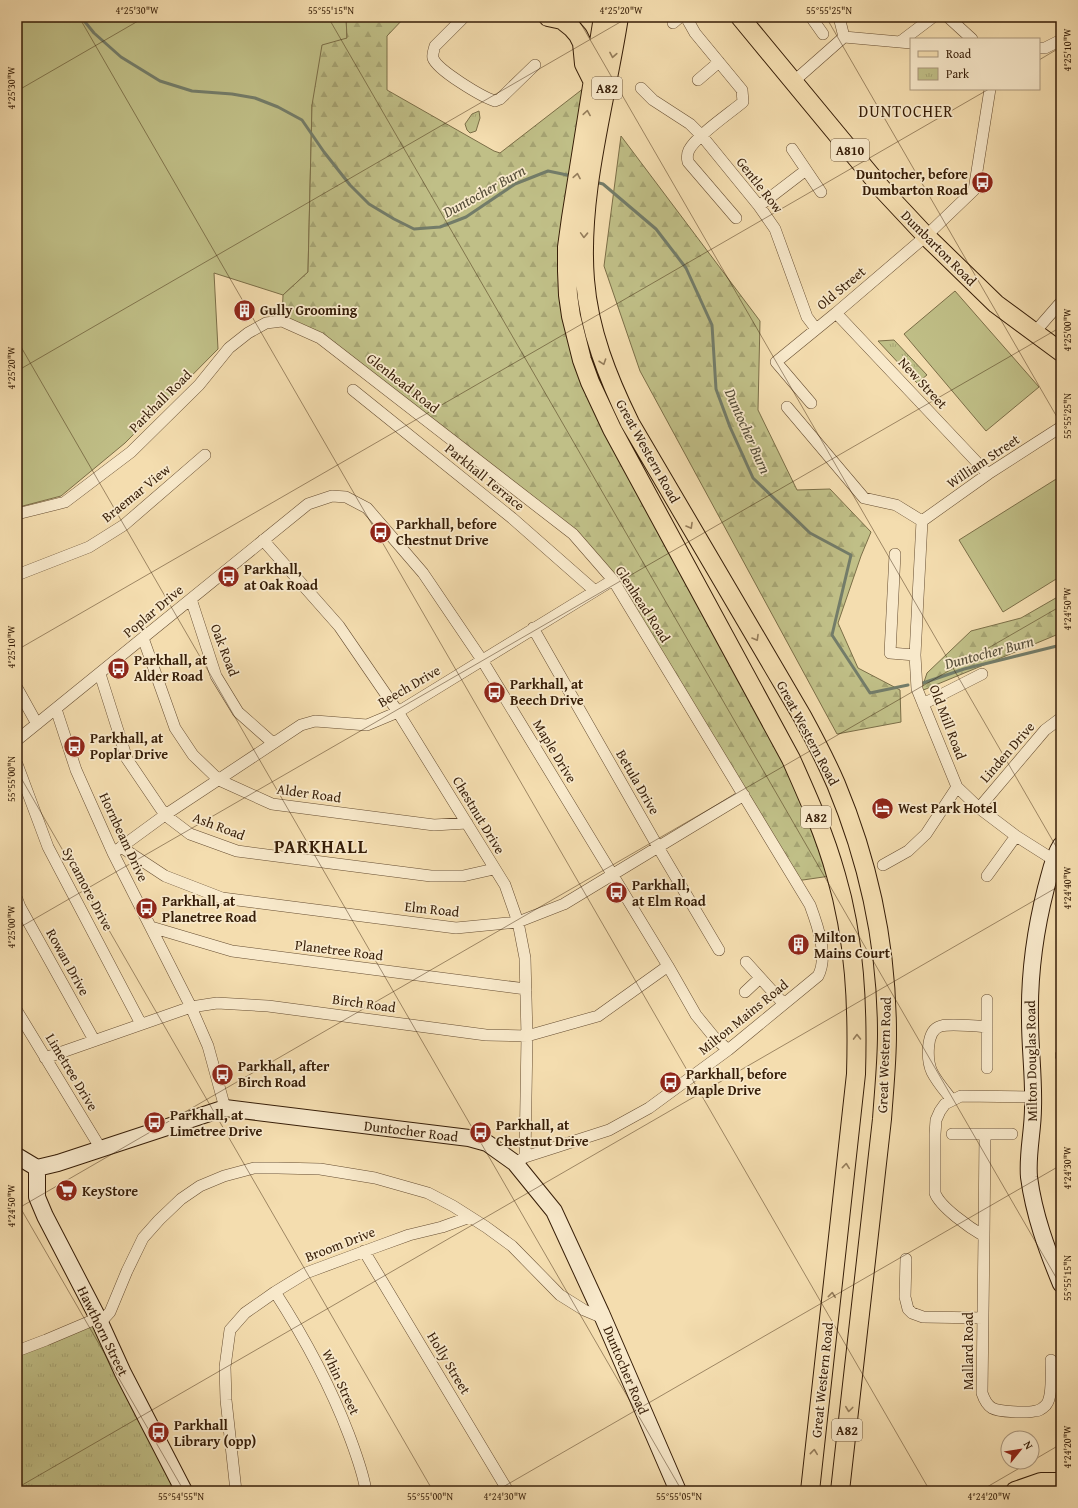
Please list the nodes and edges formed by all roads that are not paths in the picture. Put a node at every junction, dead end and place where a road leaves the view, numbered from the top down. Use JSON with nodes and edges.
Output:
{"nodes":[{"id":1,"x":464,"y":17,"type":"edge"},
{"id":2,"x":603,"y":17,"type":"edge"},
{"id":3,"x":619,"y":17,"type":"edge"},
{"id":4,"x":686,"y":17,"type":"edge"},
{"id":5,"x":740,"y":17,"type":"edge"},
{"id":6,"x":810,"y":17,"type":"edge"},
{"id":7,"x":839,"y":17,"type":"edge"},
{"id":8,"x":933,"y":17,"type":"edge"},
{"id":9,"x":948,"y":17,"type":"edge"},
{"id":10,"x":560,"y":18,"type":"edge"},
{"id":11,"x":823,"y":34,"type":"dead end"},
{"id":12,"x":844,"y":37,"type":"junction"},
{"id":13,"x":971,"y":38,"type":"edge"},
{"id":14,"x":1061,"y":40,"type":"edge"},
{"id":15,"x":900,"y":42,"type":"junction"},
{"id":16,"x":910,"y":43,"type":"edge"},
{"id":17,"x":1040,"y":48,"type":"edge"},
{"id":18,"x":719,"y":62,"type":"junction"},
{"id":19,"x":536,"y":65,"type":"dead end"},
{"id":20,"x":698,"y":80,"type":"dead end"},
{"id":21,"x":592,"y":81,"type":"junction"},
{"id":22,"x":793,"y":82,"type":"junction"},
{"id":23,"x":641,"y":88,"type":"dead end"},
{"id":24,"x":990,"y":90,"type":"edge"},
{"id":25,"x":702,"y":136,"type":"junction"},
{"id":26,"x":792,"y":149,"type":"dead end"},
{"id":27,"x":587,"y":157,"type":"junction"},
{"id":28,"x":806,"y":170,"type":"junction"},
{"id":29,"x":821,"y":192,"type":"dead end"},
{"id":30,"x":581,"y":195,"type":"junction"},
{"id":31,"x":759,"y":206,"type":"junction"},
{"id":32,"x":736,"y":218,"type":"dead end"},
{"id":33,"x":926,"y":236,"type":"junction"},
{"id":34,"x":1061,"y":302,"type":"edge"},
{"id":35,"x":836,"y":313,"type":"junction"},
{"id":36,"x":816,"y":329,"type":"junction"},
{"id":37,"x":1034,"y":333,"type":"junction"},
{"id":38,"x":320,"y":338,"type":"joint"},
{"id":39,"x":1061,"y":352,"type":"edge"},
{"id":40,"x":353,"y":390,"type":"dead end"},
{"id":41,"x":811,"y":403,"type":"dead end"},
{"id":42,"x":787,"y":407,"type":"dead end"},
{"id":43,"x":1061,"y":427,"type":"edge"},
{"id":44,"x":205,"y":455,"type":"dead end"},
{"id":45,"x":988,"y":474,"type":"junction"},
{"id":46,"x":308,"y":504,"type":"joint"},
{"id":47,"x":17,"y":514,"type":"edge"},
{"id":48,"x":922,"y":521,"type":"junction"},
{"id":49,"x":263,"y":540,"type":"junction"},
{"id":50,"x":895,"y":554,"type":"dead end"},
{"id":51,"x":17,"y":575,"type":"edge"},
{"id":52,"x":613,"y":580,"type":"junction"},
{"id":53,"x":595,"y":591,"type":"junction"},
{"id":54,"x":191,"y":599,"type":"junction"},
{"id":55,"x":533,"y":628,"type":"junction"},
{"id":56,"x":143,"y":638,"type":"junction"},
{"id":57,"x":916,"y":655,"type":"junction"},
{"id":58,"x":482,"y":660,"type":"junction"},
{"id":59,"x":100,"y":674,"type":"junction"},
{"id":60,"x":982,"y":674,"type":"dead end"},
{"id":61,"x":17,"y":688,"type":"edge"},
{"id":62,"x":923,"y":704,"type":"junction"},
{"id":63,"x":56,"y":709,"type":"junction"},
{"id":64,"x":398,"y":712,"type":"junction"},
{"id":65,"x":1061,"y":718,"type":"edge"},
{"id":66,"x":37,"y":724,"type":"junction"},
{"id":67,"x":17,"y":740,"type":"edge"},
{"id":68,"x":273,"y":743,"type":"junction"},
{"id":69,"x":17,"y":764,"type":"edge"},
{"id":70,"x":219,"y":780,"type":"junction"},
{"id":71,"x":957,"y":786,"type":"junction"},
{"id":72,"x":744,"y":795,"type":"junction"},
{"id":73,"x":979,"y":808,"type":"junction"},
{"id":74,"x":165,"y":815,"type":"junction"},
{"id":75,"x":467,"y":823,"type":"junction"},
{"id":76,"x":1016,"y":836,"type":"junction"},
{"id":77,"x":1061,"y":845,"type":"edge"},
{"id":78,"x":658,"y":847,"type":"junction"},
{"id":79,"x":117,"y":850,"type":"junction"},
{"id":80,"x":1054,"y":860,"type":"junction"},
{"id":81,"x":883,"y":865,"type":"dead end"},
{"id":82,"x":494,"y":869,"type":"junction"},
{"id":83,"x":613,"y":875,"type":"junction"},
{"id":84,"x":987,"y":876,"type":"dead end"},
{"id":85,"x":17,"y":899,"type":"edge"},
{"id":86,"x":518,"y":922,"type":"junction"},
{"id":87,"x":151,"y":927,"type":"junction"},
{"id":88,"x":719,"y":950,"type":"dead end"},
{"id":89,"x":746,"y":962,"type":"dead end"},
{"id":90,"x":668,"y":966,"type":"junction"},
{"id":91,"x":818,"y":976,"type":"joint"},
{"id":92,"x":760,"y":978,"type":"junction"},
{"id":93,"x":526,"y":989,"type":"junction"},
{"id":94,"x":745,"y":992,"type":"dead end"},
{"id":95,"x":987,"y":1000,"type":"dead end"},
{"id":96,"x":783,"y":1003,"type":"junction"},
{"id":97,"x":191,"y":1007,"type":"junction"},
{"id":98,"x":17,"y":1011,"type":"edge"},
{"id":99,"x":141,"y":1024,"type":"junction"},
{"id":100,"x":987,"y":1027,"type":"junction"},
{"id":101,"x":526,"y":1036,"type":"junction"},
{"id":102,"x":94,"y":1040,"type":"junction"},
{"id":103,"x":728,"y":1050,"type":"junction"},
{"id":104,"x":45,"y":1058,"type":"junction"},
{"id":105,"x":987,"y":1068,"type":"dead end"},
{"id":106,"x":1033,"y":1097,"type":"junction"},
{"id":107,"x":952,"y":1100,"type":"junction"},
{"id":108,"x":225,"y":1108,"type":"junction"},
{"id":109,"x":952,"y":1134,"type":"dead end"},
{"id":110,"x":985,"y":1134,"type":"junction"},
{"id":111,"x":1012,"y":1134,"type":"dead end"},
{"id":112,"x":101,"y":1149,"type":"junction"},
{"id":113,"x":17,"y":1156,"type":"edge"},
{"id":114,"x":520,"y":1160,"type":"junction"},
{"id":115,"x":37,"y":1168,"type":"junction"},
{"id":116,"x":470,"y":1217,"type":"junction"},
{"id":117,"x":984,"y":1236,"type":"junction"},
{"id":118,"x":364,"y":1251,"type":"junction"},
{"id":119,"x":906,"y":1259,"type":"dead end"},
{"id":120,"x":1061,"y":1284,"type":"edge"},
{"id":121,"x":275,"y":1292,"type":"junction"},
{"id":122,"x":603,"y":1318,"type":"junction"},
{"id":123,"x":983,"y":1318,"type":"junction"},
{"id":124,"x":99,"y":1321,"type":"junction"},
{"id":125,"x":17,"y":1351,"type":"edge"},
{"id":126,"x":1051,"y":1360,"type":"dead end"},
{"id":127,"x":1061,"y":1482,"type":"edge"},
{"id":128,"x":184,"y":1491,"type":"edge"},
{"id":129,"x":236,"y":1491,"type":"edge"},
{"id":130,"x":366,"y":1491,"type":"edge"},
{"id":131,"x":508,"y":1491,"type":"edge"},
{"id":132,"x":678,"y":1491,"type":"edge"},
{"id":133,"x":810,"y":1491,"type":"edge"},
{"id":134,"x":840,"y":1491,"type":"edge"},
{"id":135,"x":1015,"y":1491,"type":"edge"}],
"edges":[{"from":1,"to":19,"type":"street"},
{"from":2,"to":21,"type":"main road","name":"Great Western Road","number":"A82"},
{"from":3,"to":27,"type":"main road","name":"Great Western Road","number":"A82","one_way":true},
{"from":4,"to":18,"type":"street"},
{"from":5,"to":22,"type":"main road","name":"Dumbarton Road","number":"A810"},
{"from":6,"to":11,"type":"street"},
{"from":7,"to":12,"type":"street"},
{"from":8,"to":15,"type":"street"},
{"from":9,"to":13,"type":"street"},
{"from":10,"to":21,"type":"main road"},
{"from":12,"to":15,"type":"street"},
{"from":12,"to":22,"type":"street"},
{"from":14,"to":17,"type":"street"},
{"from":15,"to":16,"type":"street"},
{"from":18,"to":20,"type":"street"},
{"from":18,"to":25,"type":"street"},
{"from":27,"to":21,"type":"main road","name":"Great Western Road","number":"A82","one_way":true},
{"from":22,"to":33,"type":"main road","name":"Dumbarton Road","number":"A810"},
{"from":23,"to":25,"type":"street","name":"Gentle Row"},
{"from":24,"to":33,"type":"street","name":"Old Street"},
{"from":25,"to":31,"type":"street","name":"Gentle Row"},
{"from":25,"to":32,"type":"street"},
{"from":26,"to":28,"type":"street"},
{"from":27,"to":30,"type":"main road","name":"Great Western Road","number":"A82"},
{"from":28,"to":29,"type":"street"},
{"from":28,"to":31,"type":"street"},
{"from":133,"to":30,"type":"main road","name":"Great Western Road","number":"A82","one_way":true},
{"from":30,"to":134,"type":"main road","name":"Great Western Road","number":"A82","one_way":true},
{"from":31,"to":36,"type":"street","name":"Gentle Row"},
{"from":33,"to":35,"type":"street","name":"Old Street"},
{"from":33,"to":37,"type":"main road","name":"Dumbarton Road","number":"A810"},
{"from":34,"to":37,"type":"street"},
{"from":35,"to":36,"type":"street","name":"Old Street"},
{"from":35,"to":45,"type":"street","name":"New Street"},
{"from":36,"to":41,"type":"street","name":"Old Street"},
{"from":37,"to":39,"type":"main road","name":"Dumbarton Road","number":"A810"},
{"from":38,"to":47,"type":"street","name":"Parkhall Road"},
{"from":38,"to":52,"type":"street","name":"Glenhead Road"},
{"from":40,"to":53,"type":"street","name":"Parkhall Terrace"},
{"from":42,"to":48,"type":"street"},
{"from":43,"to":45,"type":"street","name":"William Street"},
{"from":44,"to":51,"type":"street","name":"Braemar View"},
{"from":45,"to":48,"type":"street","name":"William Street"},
{"from":46,"to":49,"type":"street","name":"Poplar Drive"},
{"from":46,"to":58,"type":"street","name":"Maple Drive"},
{"from":48,"to":57,"type":"street","name":"Old Mill Road"},
{"from":49,"to":54,"type":"street","name":"Poplar Drive"},
{"from":49,"to":64,"type":"street","name":"Chestnut Drive"},
{"from":50,"to":57,"type":"street"},
{"from":52,"to":53,"type":"street","name":"Beech Drive"},
{"from":52,"to":72,"type":"street","name":"Glenhead Road"},
{"from":53,"to":55,"type":"street","name":"Beech Drive"},
{"from":54,"to":56,"type":"street","name":"Poplar Drive"},
{"from":54,"to":68,"type":"street","name":"Oak Road"},
{"from":55,"to":58,"type":"street","name":"Beech Drive"},
{"from":55,"to":78,"type":"street","name":"Betula Drive"},
{"from":56,"to":59,"type":"street","name":"Poplar Drive"},
{"from":56,"to":70,"type":"street","name":"Alder Road"},
{"from":57,"to":62,"type":"street","name":"Old Mill Road"},
{"from":58,"to":64,"type":"street","name":"Beech Drive"},
{"from":58,"to":83,"type":"street","name":"Maple Drive"},
{"from":59,"to":63,"type":"street","name":"Poplar Drive"},
{"from":59,"to":74,"type":"street","name":"Ash Road"},
{"from":60,"to":62,"type":"street"},
{"from":61,"to":66,"type":"street"},
{"from":62,"to":71,"type":"street","name":"Old Mill Road"},
{"from":63,"to":66,"type":"street","name":"Poplar Drive"},
{"from":63,"to":79,"type":"street","name":"Hornbeam Drive"},
{"from":64,"to":68,"type":"street","name":"Beech Drive"},
{"from":64,"to":75,"type":"street","name":"Chestnut Drive"},
{"from":65,"to":73,"type":"street","name":"Linden Drive"},
{"from":66,"to":67,"type":"street","name":"Poplar Drive"},
{"from":68,"to":70,"type":"street","name":"Beech Drive"},
{"from":69,"to":99,"type":"street","name":"Sycamore Drive"},
{"from":70,"to":74,"type":"street","name":"Beech Drive"},
{"from":70,"to":75,"type":"street","name":"Alder Road"},
{"from":71,"to":73,"type":"street","name":"Old Mill Road"},
{"from":71,"to":81,"type":"street"},
{"from":72,"to":78,"type":"street","name":"Elm Road"},
{"from":72,"to":91,"type":"street","name":"Glenhead Road"},
{"from":73,"to":76,"type":"street","name":"Old Mill Road"},
{"from":74,"to":79,"type":"street","name":"Beech Drive"},
{"from":74,"to":82,"type":"street","name":"Ash Road"},
{"from":75,"to":82,"type":"street","name":"Chestnut Drive"},
{"from":76,"to":80,"type":"street","name":"Old Mill Road"},
{"from":76,"to":84,"type":"street"},
{"from":77,"to":80,"type":"main road","name":"Milton Douglas Road"},
{"from":78,"to":83,"type":"street","name":"Elm Road"},
{"from":78,"to":88,"type":"street","name":"Betula Drive"},
{"from":79,"to":86,"type":"street","name":"Elm Road"},
{"from":79,"to":87,"type":"street","name":"Hornbeam Drive"},
{"from":80,"to":106,"type":"main road","name":"Milton Douglas Road"},
{"from":82,"to":86,"type":"street","name":"Chestnut Drive"},
{"from":83,"to":86,"type":"street","name":"Elm Road"},
{"from":83,"to":90,"type":"street","name":"Maple Drive"},
{"from":85,"to":102,"type":"street","name":"Rowan Drive"},
{"from":86,"to":93,"type":"street","name":"Chestnut Drive"},
{"from":87,"to":93,"type":"street","name":"Planetree Road"},
{"from":87,"to":97,"type":"street","name":"Hornbeam Drive"},
{"from":89,"to":92,"type":"street"},
{"from":90,"to":101,"type":"street","name":"Birch Road"},
{"from":90,"to":103,"type":"street","name":"Maple Drive"},
{"from":91,"to":96,"type":"street","name":"Milton Mains Road"},
{"from":92,"to":94,"type":"street"},
{"from":92,"to":96,"type":"street"},
{"from":93,"to":101,"type":"street","name":"Chestnut Drive"},
{"from":95,"to":100,"type":"street"},
{"from":96,"to":103,"type":"street","name":"Milton Mains Road"},
{"from":97,"to":99,"type":"street","name":"Birch Road"},
{"from":97,"to":101,"type":"street","name":"Birch Road"},
{"from":97,"to":108,"type":"street","name":"Hornbeam Drive"},
{"from":98,"to":104,"type":"street","name":"Limetree Drive"},
{"from":99,"to":102,"type":"street","name":"Birch Road"},
{"from":100,"to":105,"type":"street"},
{"from":100,"to":107,"type":"street"},
{"from":101,"to":114,"type":"street","name":"Chestnut Drive"},
{"from":102,"to":104,"type":"street","name":"Birch Road"},
{"from":103,"to":114,"type":"street","name":"Milton Mains Road"},
{"from":104,"to":112,"type":"street","name":"Limetree Drive"},
{"from":106,"to":107,"type":"street"},
{"from":106,"to":120,"type":"main road","name":"Milton Douglas Road"},
{"from":107,"to":117,"type":"street"},
{"from":108,"to":112,"type":"main road","name":"Duntocher Road"},
{"from":108,"to":114,"type":"main road","name":"Duntocher Road"},
{"from":109,"to":110,"type":"street"},
{"from":110,"to":111,"type":"street"},
{"from":110,"to":117,"type":"street","name":"Mallard Road"},
{"from":112,"to":115,"type":"main road","name":"Duntocher Road"},
{"from":113,"to":115,"type":"main road"},
{"from":114,"to":122,"type":"main road","name":"Duntocher Road"},
{"from":115,"to":124,"type":"main road","name":"Hawthorn Street"},
{"from":116,"to":118,"type":"street","name":"Broom Drive"},
{"from":116,"to":122,"type":"street"},
{"from":116,"to":124,"type":"street"},
{"from":117,"to":123,"type":"street","name":"Mallard Road"},
{"from":118,"to":121,"type":"street","name":"Broom Drive"},
{"from":118,"to":131,"type":"street","name":"Holly Street"},
{"from":119,"to":123,"type":"street"},
{"from":121,"to":129,"type":"street","name":"Broom Drive"},
{"from":121,"to":130,"type":"street","name":"Whin Street"},
{"from":122,"to":132,"type":"main road","name":"Duntocher Road"},
{"from":123,"to":126,"type":"street","name":"Mallard Road"},
{"from":124,"to":125,"type":"street"},
{"from":124,"to":128,"type":"main road","name":"Hawthorn Street"},
{"from":127,"to":135,"type":"main road"}]}
